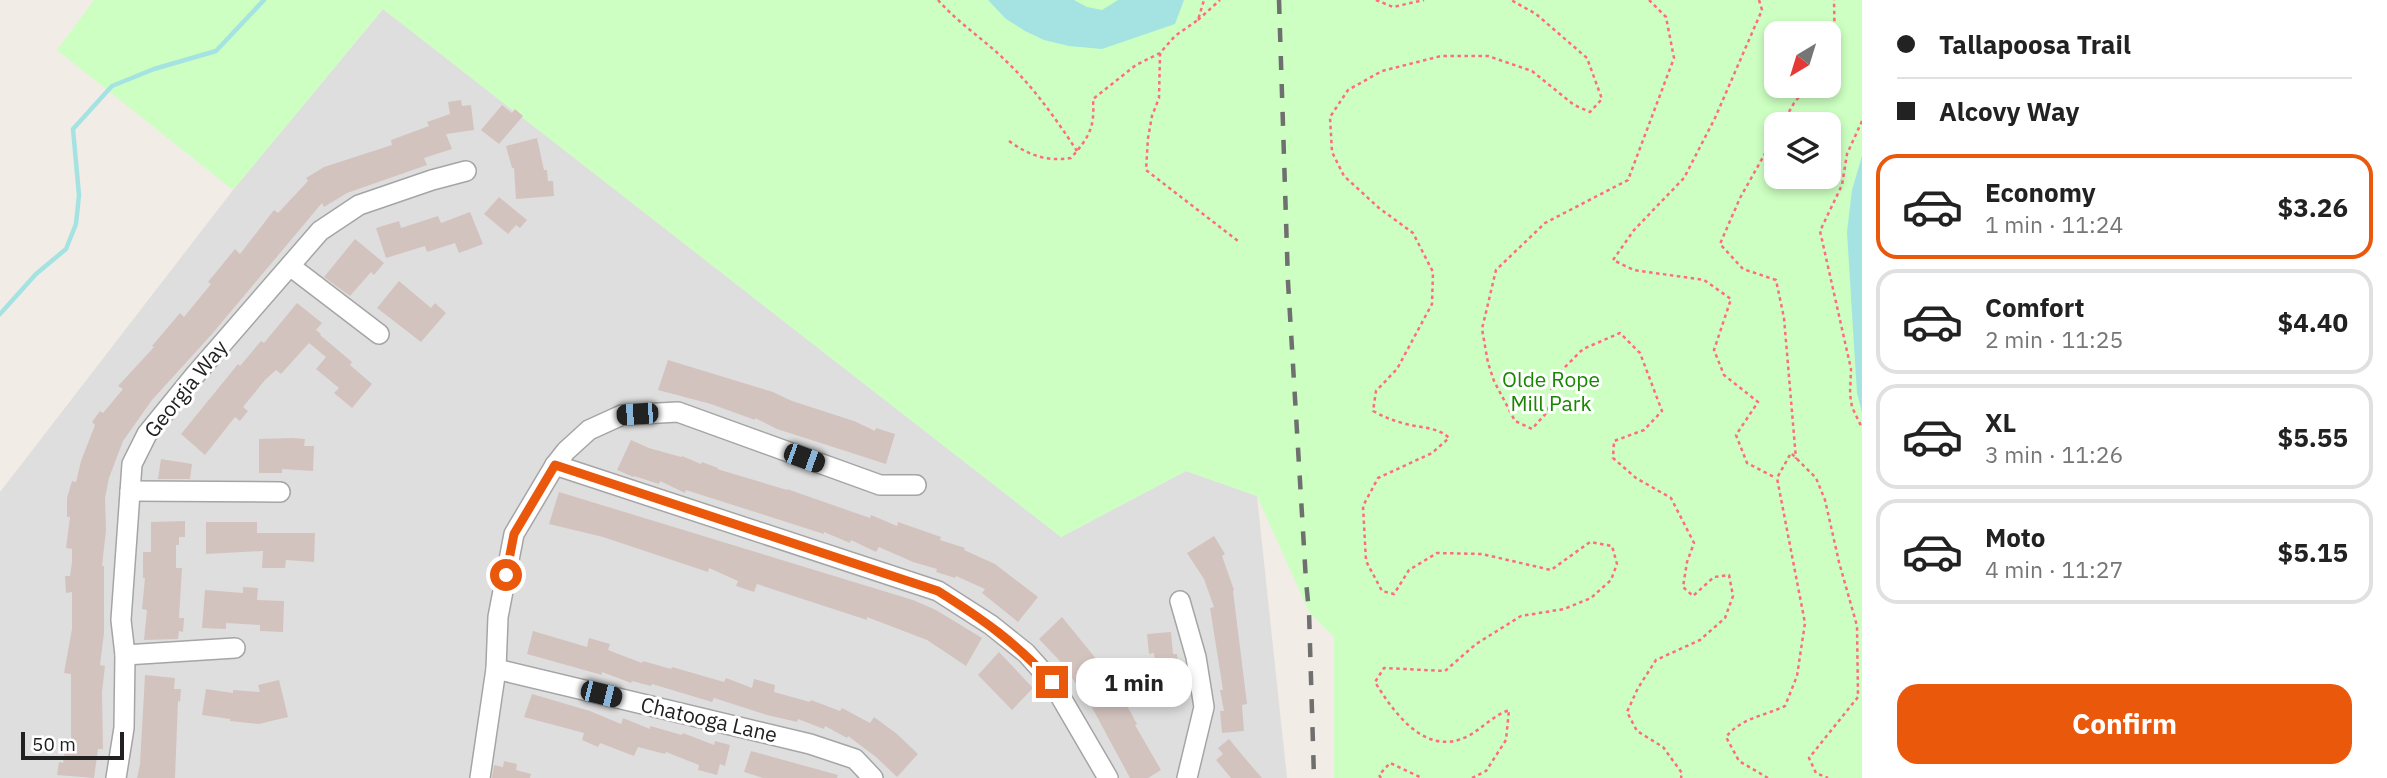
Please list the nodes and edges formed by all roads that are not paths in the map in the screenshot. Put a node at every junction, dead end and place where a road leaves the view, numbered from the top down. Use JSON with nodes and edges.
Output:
{"nodes":[{"id":1,"x":466,"y":171,"type":"dead end"},
{"id":2,"x":290,"y":266,"type":"junction"},
{"id":3,"x":379,"y":334,"type":"dead end"},
{"id":4,"x":555,"y":465,"type":"junction"},
{"id":5,"x":916,"y":485,"type":"dead end"},
{"id":6,"x":130,"y":491,"type":"junction"},
{"id":7,"x":280,"y":492,"type":"dead end"},
{"id":8,"x":1180,"y":601,"type":"dead end"},
{"id":9,"x":236,"y":648,"type":"dead end"},
{"id":10,"x":125,"y":655,"type":"junction"},
{"id":11,"x":496,"y":669,"type":"junction"},
{"id":12,"x":116,"y":778,"type":"edge"},
{"id":13,"x":480,"y":778,"type":"edge"},
{"id":14,"x":873,"y":778,"type":"edge"},
{"id":15,"x":1108,"y":778,"type":"edge"},
{"id":16,"x":1188,"y":778,"type":"edge"}],
"edges":[{"from":1,"to":2,"type":"street","name":"Georgia Way"},
{"from":2,"to":3,"type":"street"},
{"from":2,"to":6,"type":"street","name":"Georgia Way"},
{"from":4,"to":5,"type":"street"},
{"from":4,"to":11,"type":"street"},
{"from":4,"to":15,"type":"street"},
{"from":6,"to":7,"type":"street"},
{"from":6,"to":10,"type":"street","name":"Georgia Way"},
{"from":8,"to":16,"type":"street"},
{"from":9,"to":10,"type":"street"},
{"from":10,"to":12,"type":"street","name":"Georgia Way"},
{"from":11,"to":13,"type":"street"},
{"from":11,"to":14,"type":"street","name":"Chatooga Lane"}]}
